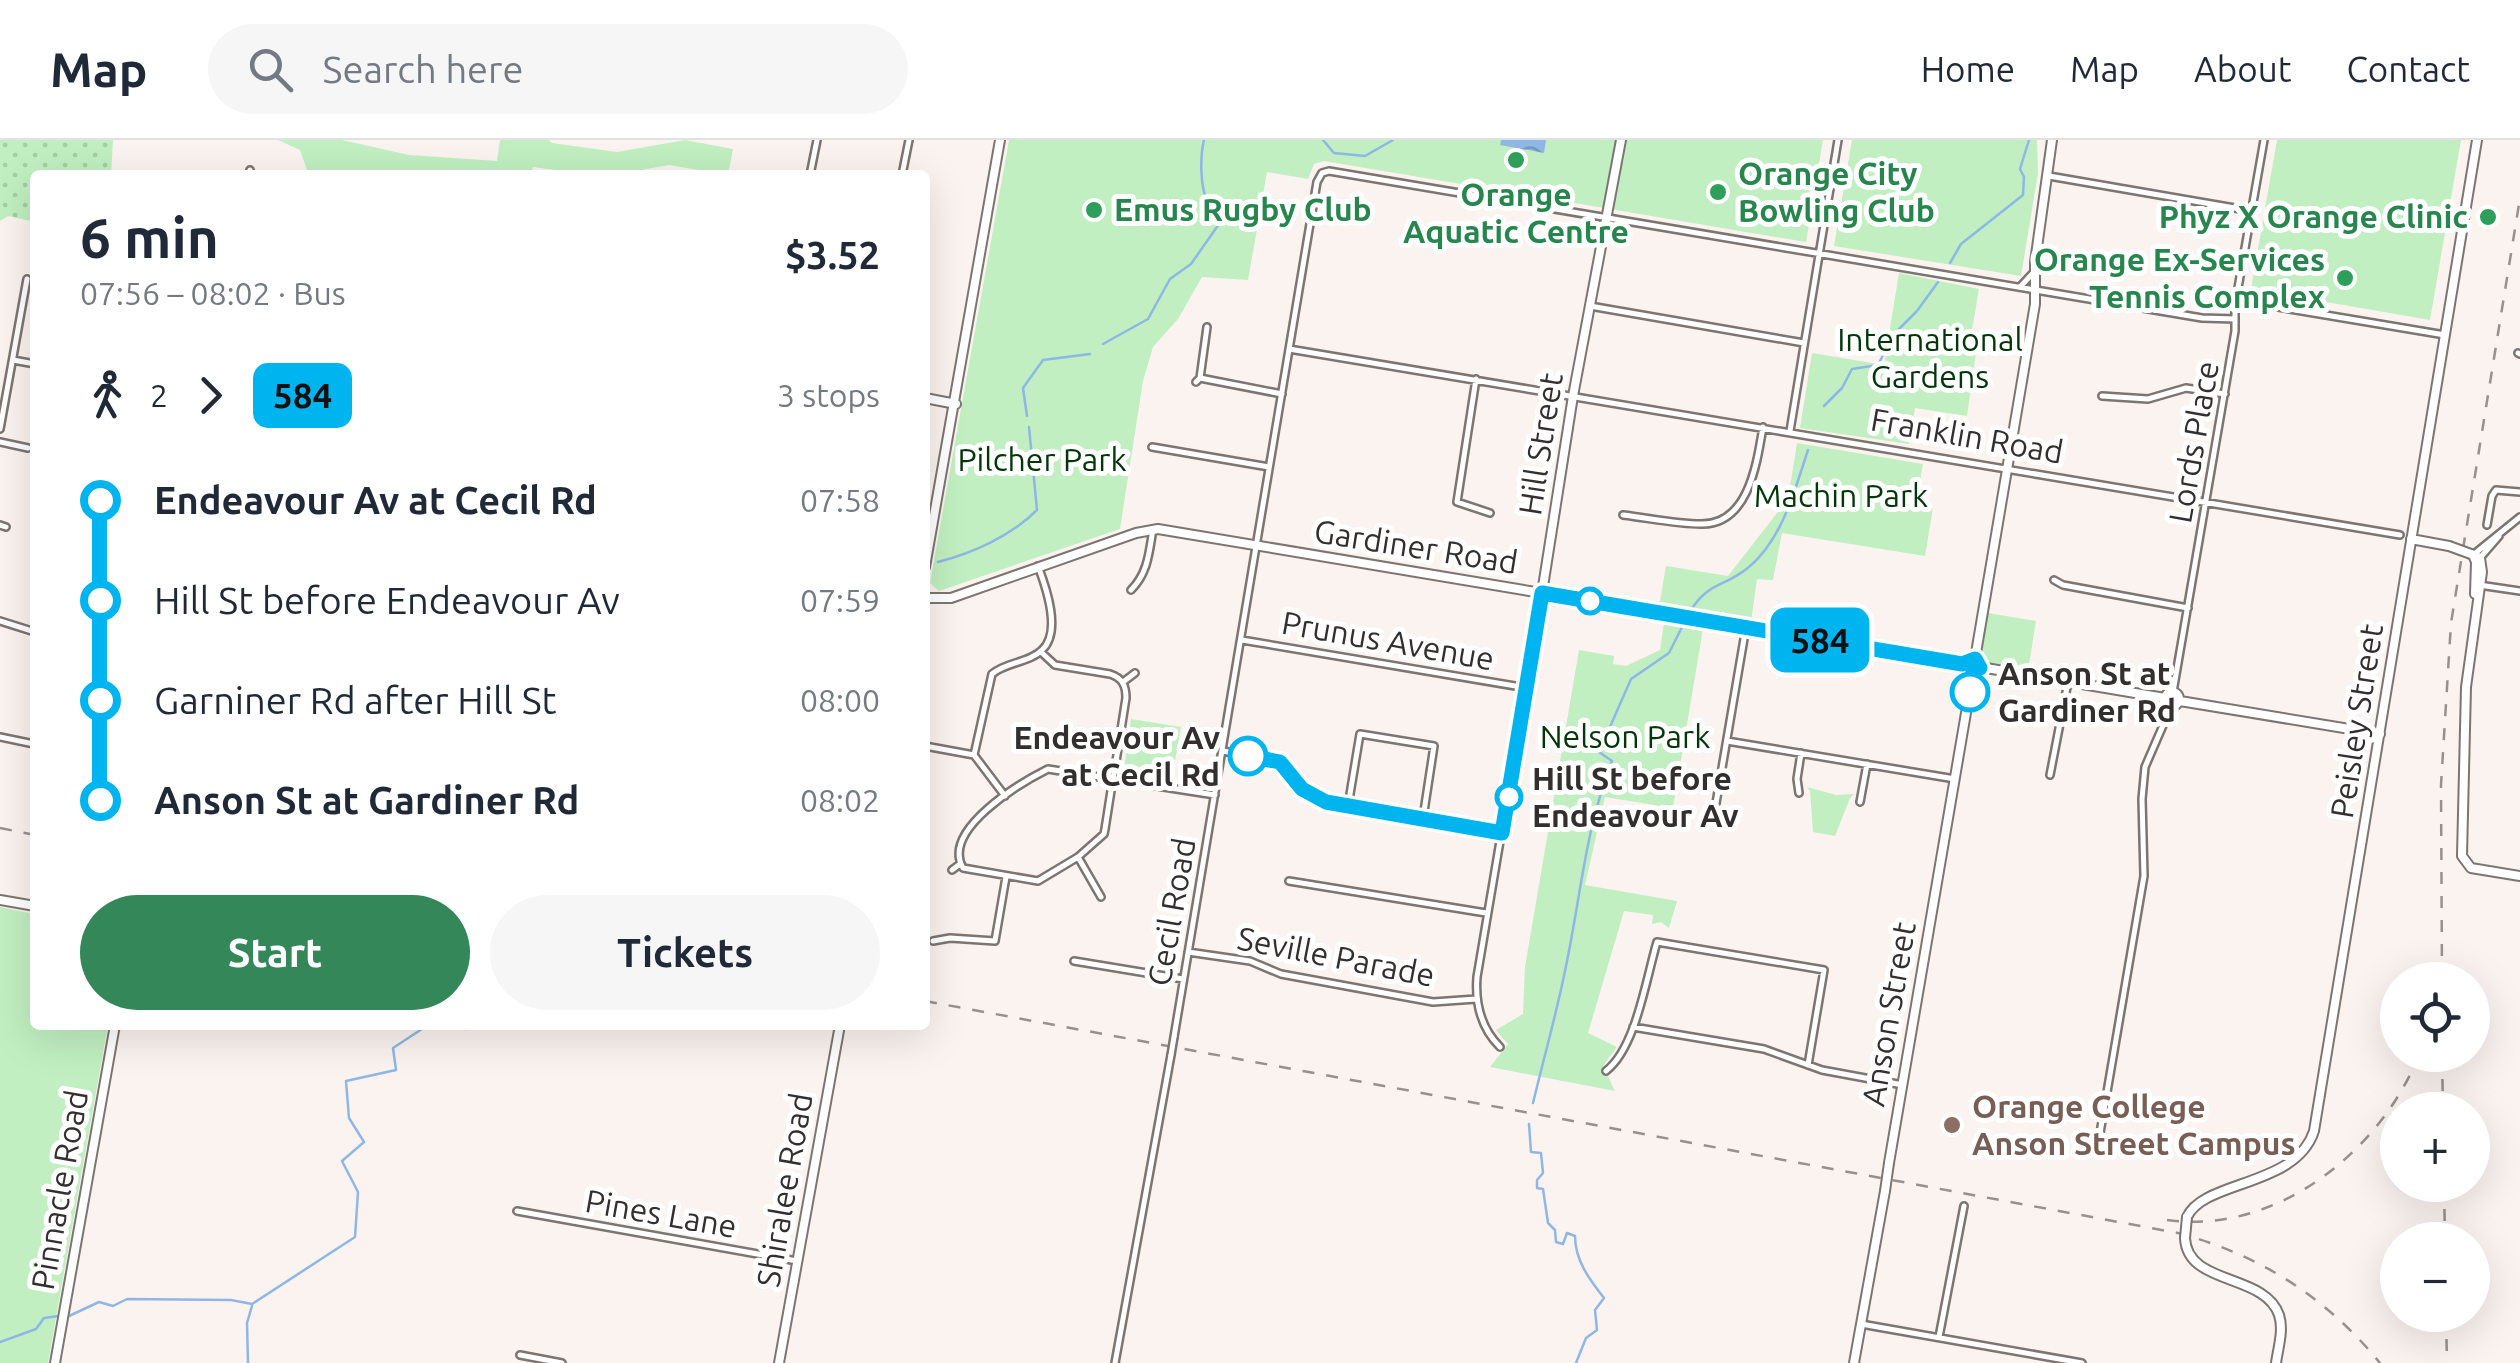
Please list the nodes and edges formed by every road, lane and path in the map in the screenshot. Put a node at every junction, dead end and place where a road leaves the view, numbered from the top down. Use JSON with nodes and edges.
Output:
{"nodes":[{"id":1,"x":817,"y":140,"type":"edge"},
{"id":2,"x":908,"y":140,"type":"edge"},
{"id":3,"x":1621,"y":140,"type":"edge"},
{"id":4,"x":1838,"y":140,"type":"edge"},
{"id":5,"x":2052,"y":140,"type":"edge"},
{"id":6,"x":2264,"y":140,"type":"edge"},
{"id":7,"x":2476,"y":140,"type":"edge"},
{"id":8,"x":1001,"y":141,"type":"edge"},
{"id":9,"x":811,"y":170,"type":"edge"},
{"id":10,"x":903,"y":170,"type":"edge"},
{"id":11,"x":2049,"y":176,"type":"junction"},
{"id":12,"x":2252,"y":212,"type":"junction"},
{"id":13,"x":1606,"y":218,"type":"junction"},
{"id":14,"x":1818,"y":253,"type":"junction"},
{"id":15,"x":2034,"y":272,"type":"junction"},
{"id":16,"x":28,"y":280,"type":"dead end"},
{"id":17,"x":2020,"y":287,"type":"junction"},
{"id":18,"x":2033,"y":289,"type":"junction"},
{"id":19,"x":2236,"y":300,"type":"junction"},
{"id":20,"x":1590,"y":306,"type":"junction"},
{"id":21,"x":2234,"y":318,"type":"junction"},
{"id":22,"x":1207,"y":328,"type":"dead end"},
{"id":23,"x":2445,"y":336,"type":"junction"},
{"id":24,"x":1804,"y":343,"type":"junction"},
{"id":25,"x":1289,"y":349,"type":"junction"},
{"id":26,"x":14,"y":360,"type":"junction"},
{"id":27,"x":30,"y":363,"type":"edge"},
{"id":28,"x":1476,"y":379,"type":"junction"},
{"id":29,"x":1282,"y":394,"type":"junction"},
{"id":30,"x":2224,"y":394,"type":"junction"},
{"id":31,"x":1573,"y":396,"type":"junction"},
{"id":32,"x":2102,"y":396,"type":"dead end"},
{"id":33,"x":930,"y":399,"type":"edge"},
{"id":34,"x":956,"y":404,"type":"junction"},
{"id":35,"x":1764,"y":427,"type":"junction"},
{"id":36,"x":0,"y":429,"type":"edge"},
{"id":37,"x":1790,"y":432,"type":"junction"},
{"id":38,"x":0,"y":442,"type":"edge"},
{"id":39,"x":1152,"y":447,"type":"dead end"},
{"id":40,"x":28,"y":448,"type":"dead end"},
{"id":41,"x":1269,"y":467,"type":"junction"},
{"id":42,"x":2008,"y":468,"type":"junction"},
{"id":43,"x":2520,"y":492,"type":"edge"},
{"id":44,"x":2206,"y":502,"type":"junction"},
{"id":45,"x":1490,"y":514,"type":"dead end"},
{"id":46,"x":1623,"y":515,"type":"dead end"},
{"id":47,"x":2520,"y":517,"type":"edge"},
{"id":48,"x":2487,"y":525,"type":"dead end"},
{"id":49,"x":1153,"y":529,"type":"junction"},
{"id":50,"x":2400,"y":535,"type":"dead end"},
{"id":51,"x":2411,"y":539,"type":"junction"},
{"id":52,"x":930,"y":541,"type":"edge"},
{"id":53,"x":1256,"y":545,"type":"junction"},
{"id":54,"x":2475,"y":556,"type":"junction"},
{"id":55,"x":1038,"y":566,"type":"junction"},
{"id":56,"x":2482,"y":572,"type":"junction"},
{"id":57,"x":2054,"y":580,"type":"dead end"},
{"id":58,"x":2478,"y":585,"type":"junction"},
{"id":59,"x":1130,"y":590,"type":"dead end"},
{"id":60,"x":2518,"y":591,"type":"edge"},
{"id":61,"x":1542,"y":593,"type":"junction"},
{"id":62,"x":930,"y":598,"type":"edge"},
{"id":63,"x":2188,"y":608,"type":"junction"},
{"id":64,"x":0,"y":621,"type":"edge"},
{"id":65,"x":1746,"y":627,"type":"junction"},
{"id":66,"x":30,"y":630,"type":"edge"},
{"id":67,"x":1242,"y":640,"type":"junction"},
{"id":68,"x":1041,"y":652,"type":"junction"},
{"id":69,"x":1974,"y":666,"type":"junction"},
{"id":70,"x":1135,"y":674,"type":"dead end"},
{"id":71,"x":1123,"y":682,"type":"junction"},
{"id":72,"x":2068,"y":682,"type":"junction"},
{"id":73,"x":1526,"y":688,"type":"junction"},
{"id":74,"x":2169,"y":695,"type":"junction"},
{"id":75,"x":2175,"y":704,"type":"junction"},
{"id":76,"x":2380,"y":734,"type":"junction"},
{"id":77,"x":0,"y":737,"type":"edge"},
{"id":78,"x":1727,"y":740,"type":"junction"},
{"id":79,"x":30,"y":747,"type":"edge"},
{"id":80,"x":930,"y":747,"type":"edge"},
{"id":81,"x":1223,"y":751,"type":"junction"},
{"id":82,"x":1801,"y":753,"type":"junction"},
{"id":83,"x":974,"y":755,"type":"junction"},
{"id":84,"x":1867,"y":764,"type":"junction"},
{"id":85,"x":2050,"y":775,"type":"dead end"},
{"id":86,"x":1114,"y":778,"type":"junction"},
{"id":87,"x":1955,"y":779,"type":"junction"},
{"id":88,"x":1799,"y":793,"type":"dead end"},
{"id":89,"x":1215,"y":796,"type":"junction"},
{"id":90,"x":1006,"y":797,"type":"junction"},
{"id":91,"x":1860,"y":802,"type":"dead end"},
{"id":92,"x":1348,"y":806,"type":"junction"},
{"id":93,"x":1714,"y":815,"type":"dead end"},
{"id":94,"x":1423,"y":818,"type":"junction"},
{"id":95,"x":1502,"y":833,"type":"junction"},
{"id":96,"x":1078,"y":857,"type":"junction"},
{"id":97,"x":960,"y":864,"type":"junction"},
{"id":98,"x":952,"y":870,"type":"dead end"},
{"id":99,"x":2520,"y":876,"type":"edge"},
{"id":100,"x":1006,"y":877,"type":"junction"},
{"id":101,"x":1290,"y":881,"type":"dead end"},
{"id":102,"x":1101,"y":896,"type":"dead end"},
{"id":103,"x":0,"y":900,"type":"edge"},
{"id":104,"x":30,"y":905,"type":"edge"},
{"id":105,"x":1486,"y":913,"type":"junction"},
{"id":106,"x":1659,"y":933,"type":"dead end"},
{"id":107,"x":933,"y":941,"type":"dead end"},
{"id":108,"x":1656,"y":942,"type":"junction"},
{"id":109,"x":1188,"y":952,"type":"junction"},
{"id":110,"x":1074,"y":961,"type":"dead end"},
{"id":111,"x":1183,"y":979,"type":"junction"},
{"id":112,"x":1476,"y":999,"type":"junction"},
{"id":113,"x":1633,"y":1027,"type":"junction"},
{"id":114,"x":115,"y":1030,"type":"edge"},
{"id":115,"x":839,"y":1030,"type":"edge"},
{"id":116,"x":1500,"y":1047,"type":"dead end"},
{"id":117,"x":1808,"y":1065,"type":"junction"},
{"id":118,"x":1606,"y":1072,"type":"dead end"},
{"id":119,"x":1903,"y":1085,"type":"junction"},
{"id":120,"x":2100,"y":1133,"type":"dead end"},
{"id":121,"x":1964,"y":1206,"type":"dead end"},
{"id":122,"x":517,"y":1211,"type":"dead end"},
{"id":123,"x":798,"y":1261,"type":"junction"},
{"id":124,"x":1861,"y":1324,"type":"junction"},
{"id":125,"x":1939,"y":1337,"type":"junction"},
{"id":126,"x":520,"y":1356,"type":"dead end"},
{"id":127,"x":55,"y":1363,"type":"edge"},
{"id":128,"x":562,"y":1363,"type":"edge"},
{"id":129,"x":779,"y":1363,"type":"edge"},
{"id":130,"x":1115,"y":1363,"type":"edge"},
{"id":131,"x":1854,"y":1363,"type":"edge"},
{"id":132,"x":2082,"y":1363,"type":"edge"},
{"id":133,"x":2276,"y":1363,"type":"edge"}],
"edges":[{"from":1,"to":9,"type":"street"},
{"from":2,"to":10,"type":"street"},
{"from":3,"to":13,"type":"street","name":"Hill Street"},
{"from":4,"to":14,"type":"street"},
{"from":5,"to":11,"type":"street","name":"Anson Street"},
{"from":6,"to":12,"type":"street","name":"Lords Place"},
{"from":7,"to":23,"type":"street","name":"Peisley Street"},
{"from":8,"to":34,"type":"street"},
{"from":11,"to":12,"type":"street"},
{"from":11,"to":15,"type":"street","name":"Anson Street"},
{"from":12,"to":19,"type":"street","name":"Lords Place"},
{"from":13,"to":14,"type":"street"},
{"from":13,"to":20,"type":"street","name":"Hill Street"},
{"from":13,"to":25,"type":"street","name":"Cecil Road"},
{"from":14,"to":17,"type":"street"},
{"from":14,"to":24,"type":"street"},
{"from":15,"to":17,"type":"street"},
{"from":15,"to":18,"type":"street","name":"Anson Street"},
{"from":16,"to":26,"type":"street"},
{"from":17,"to":18,"type":"street"},
{"from":18,"to":21,"type":"street"},
{"from":18,"to":42,"type":"street","name":"Anson Street"},
{"from":19,"to":21,"type":"street","name":"Lords Place"},
{"from":19,"to":23,"type":"street"},
{"from":20,"to":24,"type":"street"},
{"from":20,"to":31,"type":"street","name":"Hill Street"},
{"from":21,"to":30,"type":"street","name":"Lords Place"},
{"from":22,"to":29,"type":"street"},
{"from":23,"to":51,"type":"street","name":"Peisley Street"},
{"from":24,"to":37,"type":"street"},
{"from":25,"to":28,"type":"street","name":"Franklin Road"},
{"from":25,"to":29,"type":"street","name":"Cecil Road"},
{"from":26,"to":27,"type":"street"},
{"from":26,"to":36,"type":"street"},
{"from":28,"to":31,"type":"street","name":"Franklin Road"},
{"from":28,"to":45,"type":"street"},
{"from":29,"to":41,"type":"street","name":"Cecil Road"},
{"from":30,"to":32,"type":"street"},
{"from":30,"to":44,"type":"street","name":"Lords Place"},
{"from":31,"to":35,"type":"street","name":"Franklin Road"},
{"from":31,"to":61,"type":"street","name":"Hill Street"},
{"from":33,"to":34,"type":"street"},
{"from":34,"to":52,"type":"street"},
{"from":35,"to":37,"type":"street","name":"Franklin Road"},
{"from":35,"to":46,"type":"street"},
{"from":37,"to":42,"type":"street","name":"Franklin Road"},
{"from":38,"to":40,"type":"street"},
{"from":39,"to":41,"type":"street"},
{"from":41,"to":53,"type":"street","name":"Cecil Road"},
{"from":42,"to":44,"type":"street","name":"Franklin Road"},
{"from":42,"to":69,"type":"street","name":"Anson Street"},
{"from":43,"to":48,"type":"street"},
{"from":44,"to":50,"type":"street","name":"Franklin Road"},
{"from":44,"to":63,"type":"street","name":"Lords Place"},
{"from":47,"to":54,"type":"street"},
{"from":49,"to":53,"type":"street","name":"Gardiner Road"},
{"from":49,"to":55,"type":"street","name":"Gardiner Road"},
{"from":49,"to":59,"type":"street"},
{"from":51,"to":54,"type":"street","bridge":true},
{"from":51,"to":76,"type":"street","name":"Peisley Street"},
{"from":53,"to":61,"type":"street","name":"Gardiner Road"},
{"from":53,"to":67,"type":"street","name":"Cecil Road"},
{"from":54,"to":56,"type":"street"},
{"from":54,"to":58,"type":"street"},
{"from":55,"to":62,"type":"street","name":"Gardiner Road"},
{"from":55,"to":68,"type":"street"},
{"from":56,"to":58,"type":"street"},
{"from":56,"to":60,"type":"street"},
{"from":57,"to":63,"type":"street"},
{"from":58,"to":60,"type":"street"},
{"from":58,"to":99,"type":"street"},
{"from":61,"to":65,"type":"street","name":"Gardiner Road"},
{"from":61,"to":73,"type":"street","name":"Hill Street"},
{"from":63,"to":74,"type":"street","name":"Lords Place"},
{"from":64,"to":66,"type":"street"},
{"from":65,"to":69,"type":"street","name":"Gardiner Road"},
{"from":65,"to":78,"type":"street"},
{"from":67,"to":73,"type":"street","name":"Prunus Avenue"},
{"from":67,"to":81,"type":"street","name":"Cecil Road"},
{"from":68,"to":71,"type":"street"},
{"from":68,"to":83,"type":"street"},
{"from":69,"to":72,"type":"street","name":"Gardiner Road"},
{"from":69,"to":87,"type":"street","name":"Anson Street"},
{"from":70,"to":71,"type":"street"},
{"from":71,"to":86,"type":"street"},
{"from":72,"to":74,"type":"street","name":"Gardiner Road"},
{"from":72,"to":85,"type":"street"},
{"from":73,"to":95,"type":"street","name":"Hill Street"},
{"from":74,"to":75,"type":"street"},
{"from":75,"to":76,"type":"street"},
{"from":75,"to":120,"type":"street"},
{"from":76,"to":133,"type":"street","name":"Peisley Street","bridge":true},
{"from":77,"to":79,"type":"street"},
{"from":78,"to":82,"type":"street"},
{"from":78,"to":93,"type":"street"},
{"from":80,"to":83,"type":"street"},
{"from":81,"to":89,"type":"street","name":"Cecil Road"},
{"from":81,"to":92,"type":"street"},
{"from":82,"to":84,"type":"street"},
{"from":82,"to":88,"type":"street"},
{"from":83,"to":90,"type":"street"},
{"from":84,"to":87,"type":"street"},
{"from":84,"to":91,"type":"street"},
{"from":86,"to":89,"type":"street"},
{"from":86,"to":90,"type":"street"},
{"from":86,"to":96,"type":"street"},
{"from":87,"to":119,"type":"street","name":"Anson Street"},
{"from":89,"to":109,"type":"street","name":"Cecil Road"},
{"from":90,"to":97,"type":"street"},
{"from":92,"to":94,"type":"street"},
{"from":92,"to":94,"type":"street"},
{"from":94,"to":95,"type":"street"},
{"from":95,"to":105,"type":"street","name":"Hill Street"},
{"from":96,"to":100,"type":"street"},
{"from":96,"to":102,"type":"street"},
{"from":97,"to":98,"type":"street"},
{"from":97,"to":100,"type":"street"},
{"from":100,"to":107,"type":"street"},
{"from":101,"to":105,"type":"street"},
{"from":103,"to":104,"type":"street"},
{"from":105,"to":112,"type":"street","name":"Hill Street"},
{"from":106,"to":108,"type":"street"},
{"from":108,"to":113,"type":"street"},
{"from":108,"to":117,"type":"street"},
{"from":109,"to":111,"type":"street","name":"Cecil Road"},
{"from":109,"to":112,"type":"street","name":"Seville Parade"},
{"from":110,"to":111,"type":"street"},
{"from":111,"to":130,"type":"street","name":"Cecil Road","bridge":true},
{"from":112,"to":116,"type":"street"},
{"from":113,"to":117,"type":"street"},
{"from":113,"to":118,"type":"street"},
{"from":114,"to":127,"type":"street","name":"Pinnacle Road"},
{"from":115,"to":123,"type":"street","name":"Shiralee Road"},
{"from":117,"to":119,"type":"street"},
{"from":119,"to":124,"type":"street","name":"Anson Street","bridge":true},
{"from":121,"to":125,"type":"street"},
{"from":122,"to":123,"type":"street","name":"Pines Lane"},
{"from":123,"to":129,"type":"street","name":"Shiralee Road"},
{"from":124,"to":125,"type":"street"},
{"from":124,"to":131,"type":"street","name":"Anson Street"},
{"from":125,"to":132,"type":"street"},
{"from":126,"to":128,"type":"street"}]}
